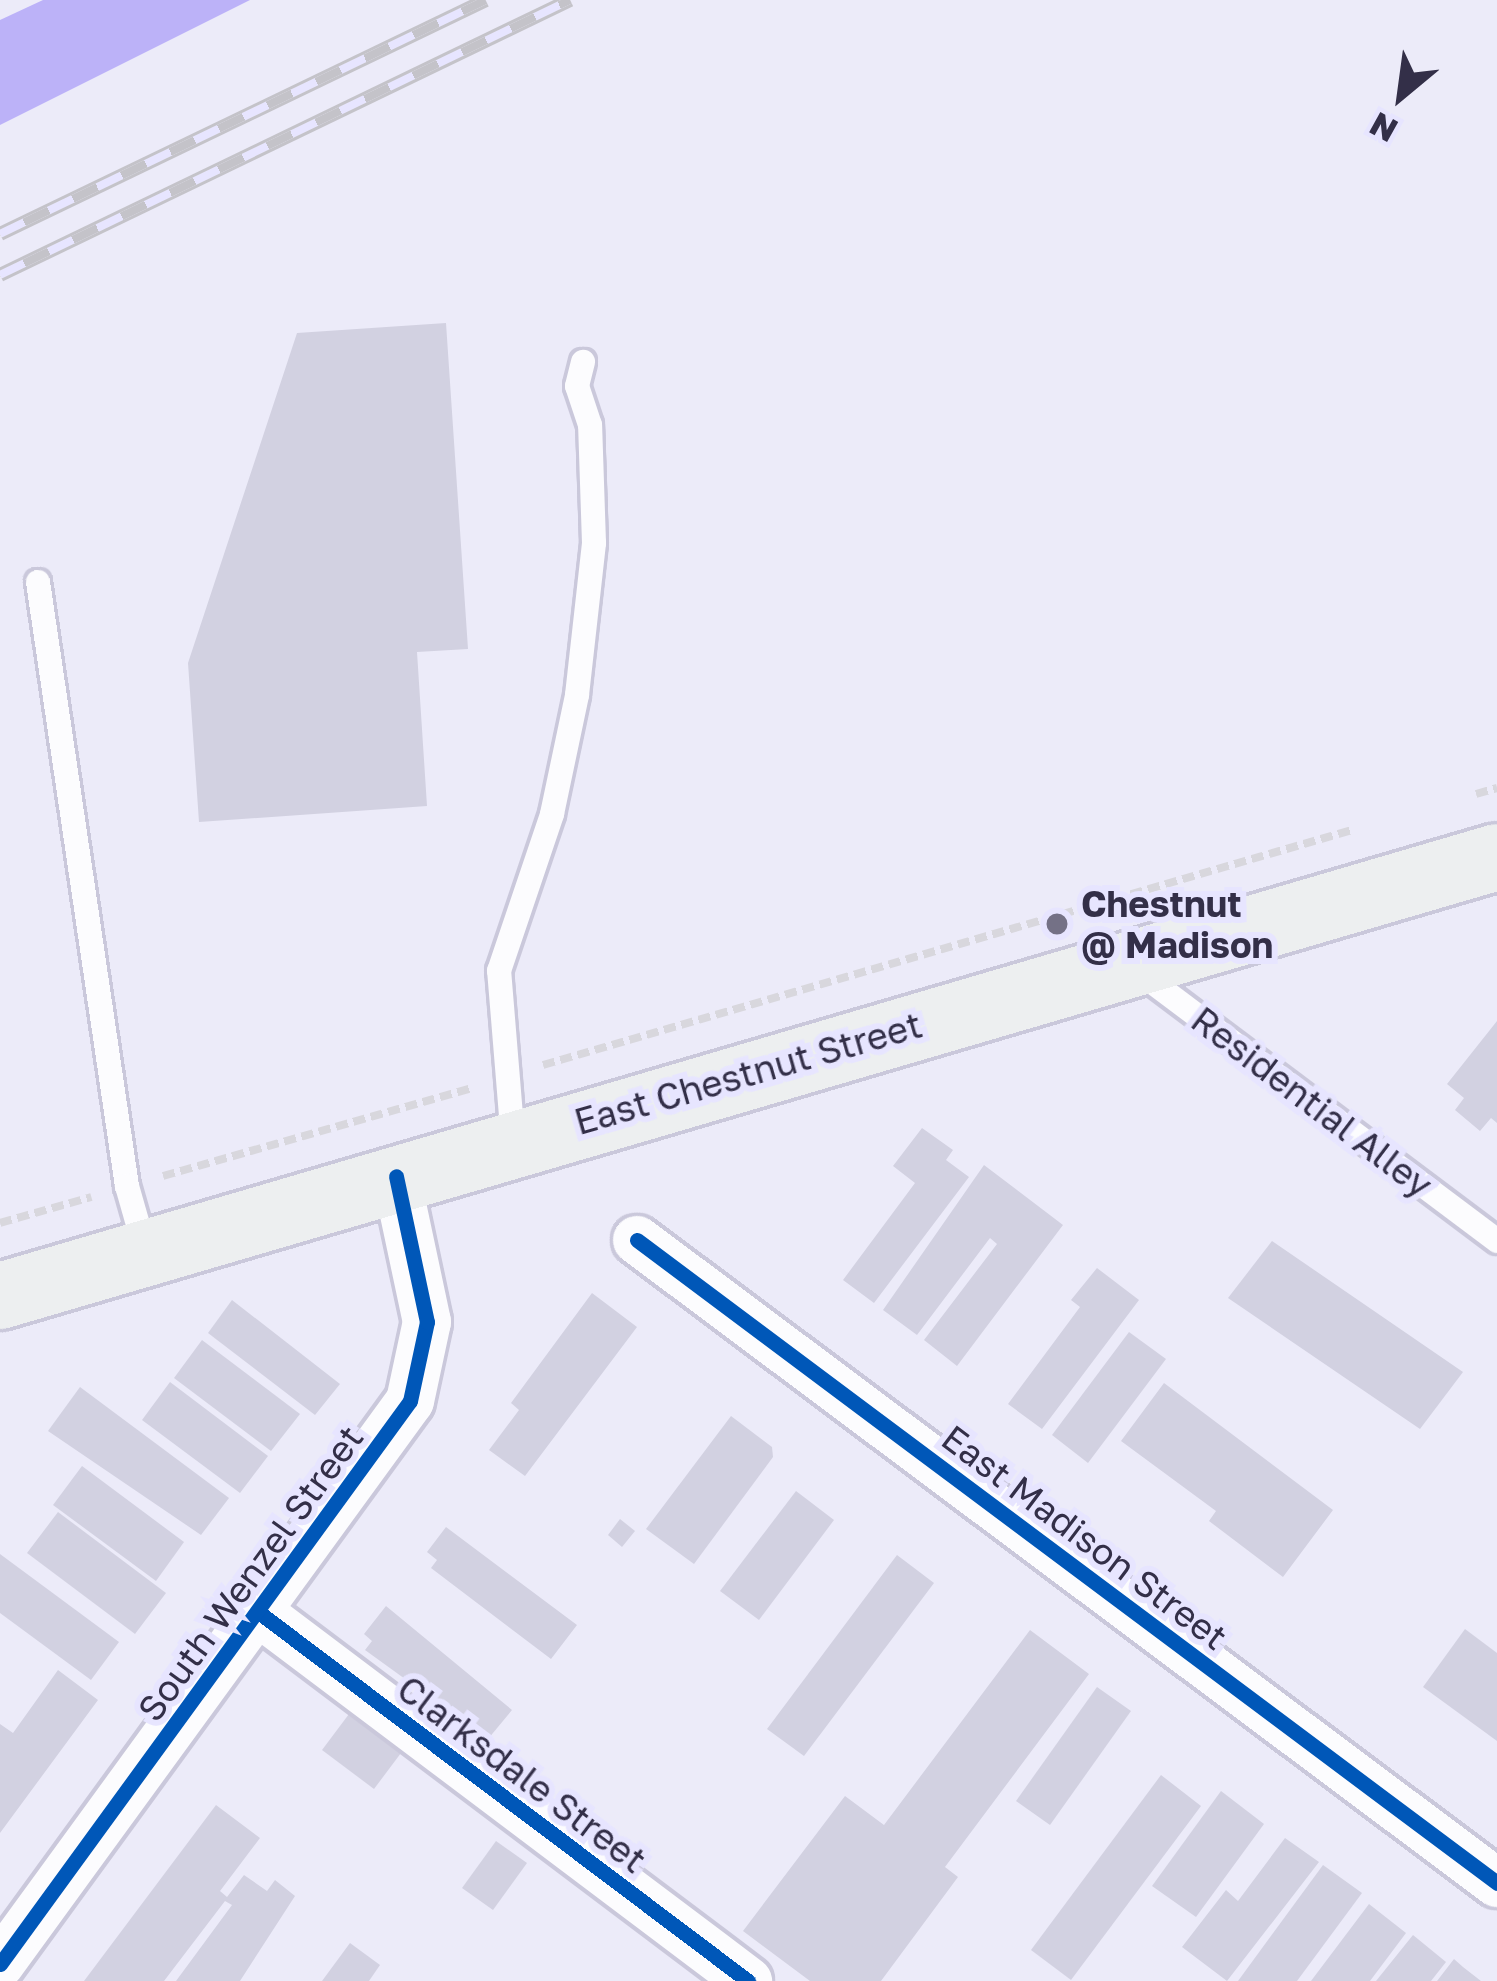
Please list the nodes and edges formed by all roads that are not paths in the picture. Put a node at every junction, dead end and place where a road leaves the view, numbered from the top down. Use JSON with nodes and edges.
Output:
{"nodes":[{"id":1,"x":583,"y":362,"type":"dead end"},
{"id":2,"x":38,"y":583,"type":"dead end"},
{"id":3,"x":1497,"y":857,"type":"edge"},
{"id":4,"x":1127,"y":963,"type":"junction"},
{"id":5,"x":513,"y":1142,"type":"junction"},
{"id":6,"x":396,"y":1176,"type":"junction"},
{"id":7,"x":637,"y":1240,"type":"dead end"},
{"id":8,"x":1497,"y":1241,"type":"edge"},
{"id":9,"x":146,"y":1252,"type":"junction"},
{"id":10,"x":0,"y":1296,"type":"edge"},
{"id":11,"x":261,"y":1614,"type":"junction"},
{"id":12,"x":1497,"y":1883,"type":"edge"},
{"id":13,"x":0,"y":1964,"type":"edge"},
{"id":14,"x":748,"y":1981,"type":"edge"}],
"edges":[{"from":1,"to":5,"type":"lane"},
{"from":2,"to":9,"type":"lane"},
{"from":3,"to":4,"type":"main road","name":"East Chestnut Street"},
{"from":4,"to":5,"type":"main road","name":"East Chestnut Street"},
{"from":4,"to":8,"type":"lane","name":"Residential Alley"},
{"from":5,"to":6,"type":"main road","name":"East Chestnut Street"},
{"from":6,"to":9,"type":"main road","name":"East Chestnut Street"},
{"from":6,"to":11,"type":"street","name":"South Wenzel Street"},
{"from":7,"to":12,"type":"street","name":"East Madison Street"},
{"from":9,"to":10,"type":"main road","name":"East Chestnut Street"},
{"from":11,"to":13,"type":"street","name":"South Wenzel Street"},
{"from":11,"to":14,"type":"street","name":"Clarksdale Street"}]}
